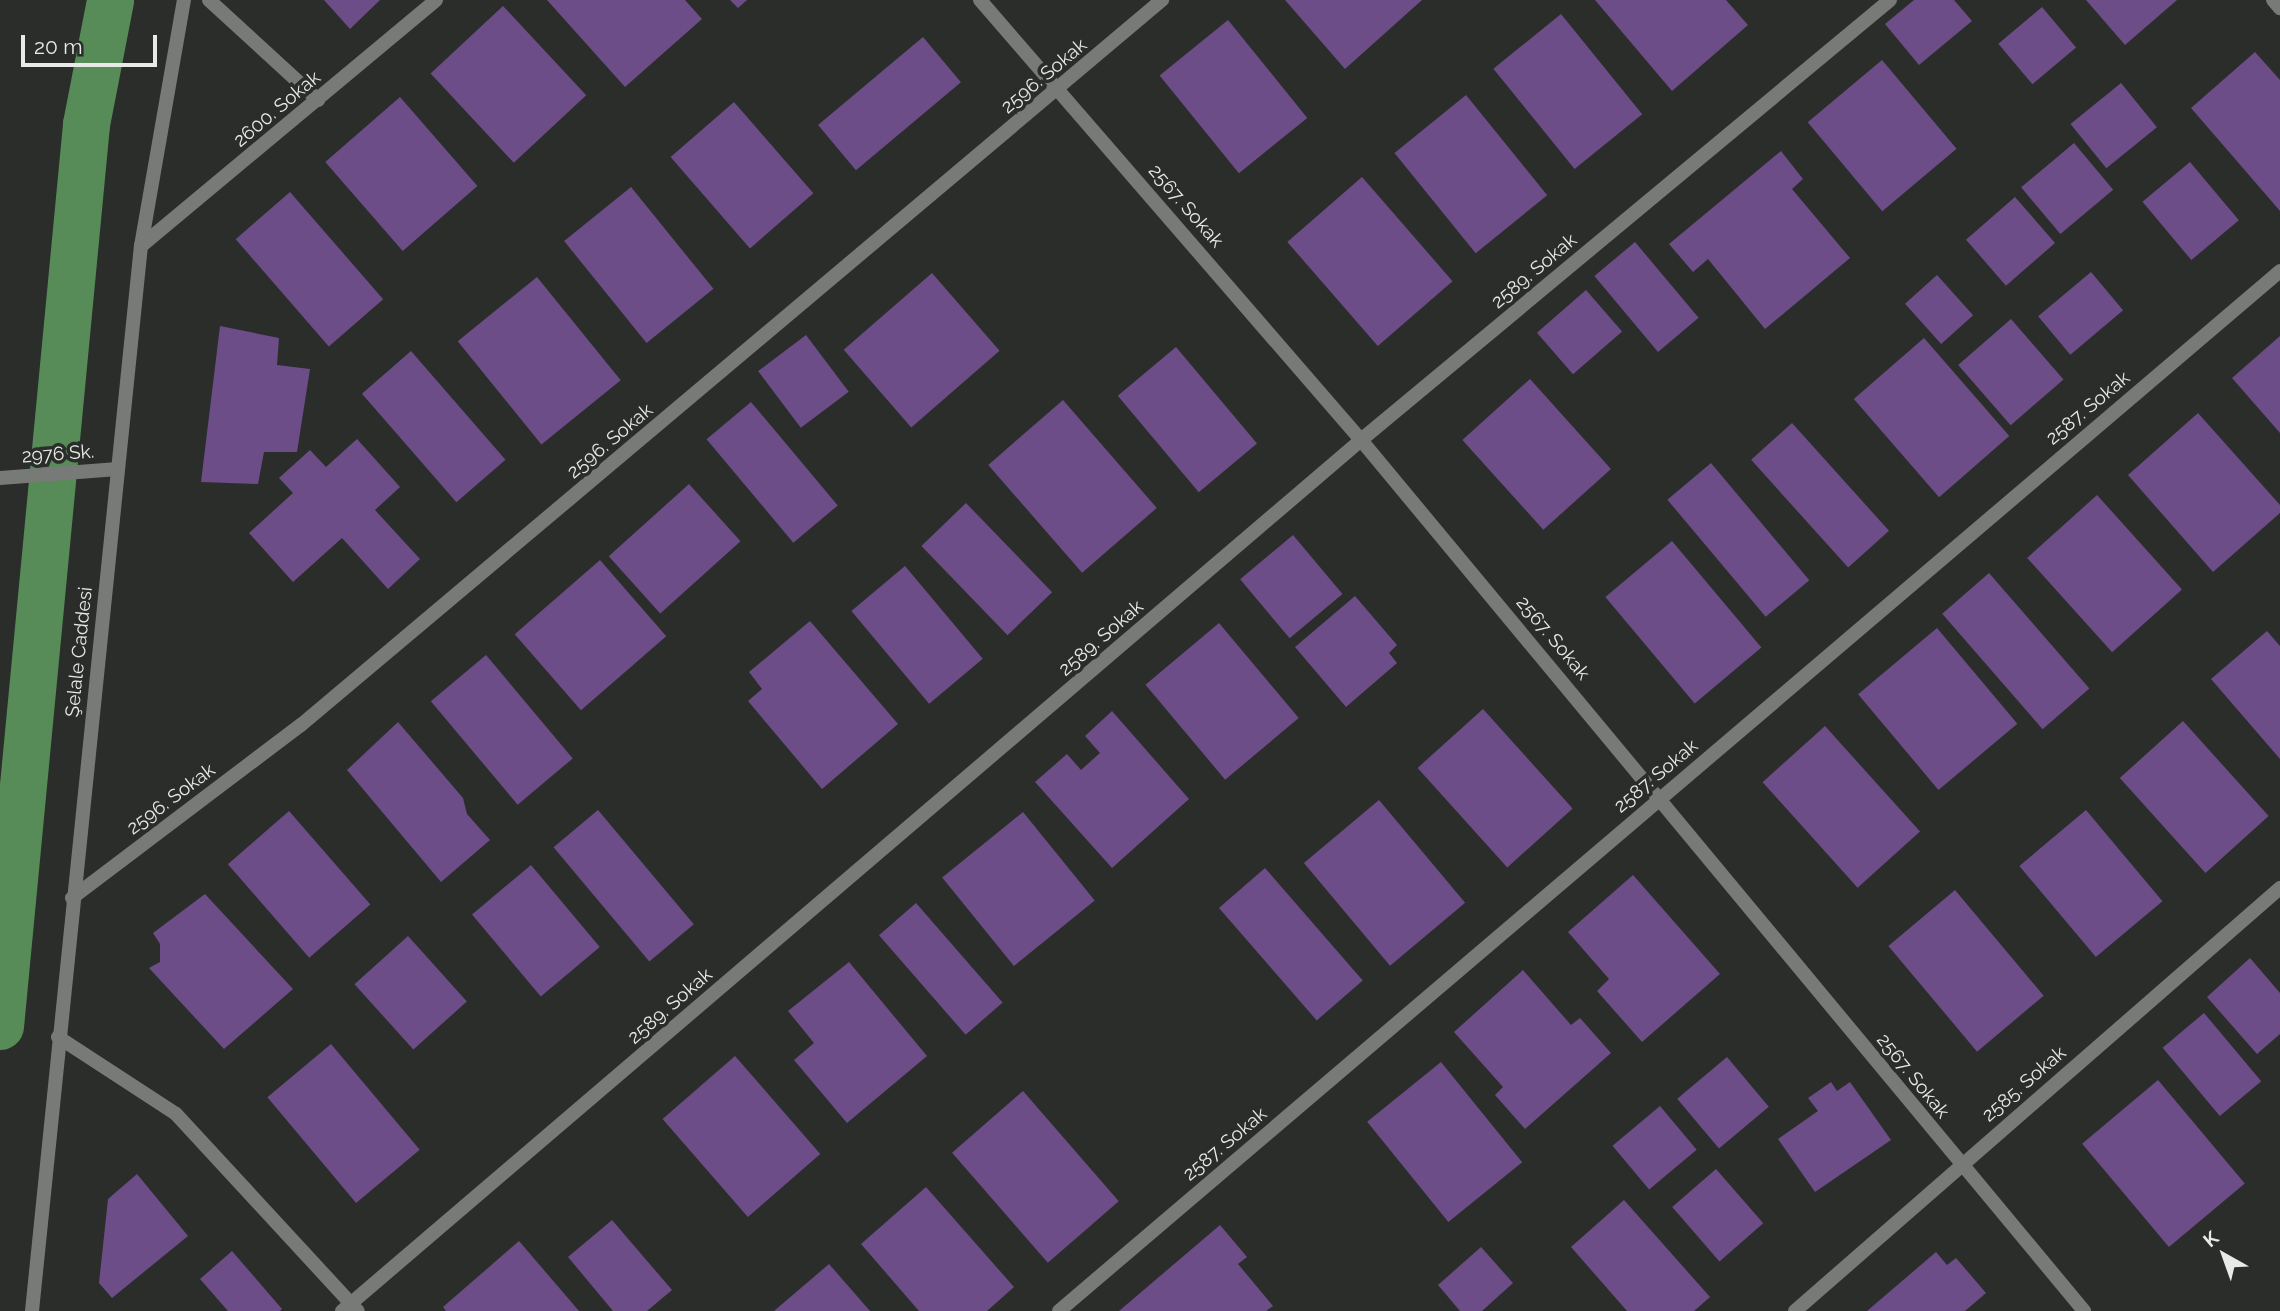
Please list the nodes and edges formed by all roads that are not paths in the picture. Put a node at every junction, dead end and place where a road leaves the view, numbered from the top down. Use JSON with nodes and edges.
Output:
{"nodes":[{"id":1,"x":184,"y":0,"type":"edge"},
{"id":2,"x":209,"y":0,"type":"edge"},
{"id":3,"x":436,"y":0,"type":"edge"},
{"id":4,"x":980,"y":0,"type":"edge"},
{"id":5,"x":1162,"y":0,"type":"edge"},
{"id":6,"x":1890,"y":0,"type":"edge"},
{"id":7,"x":2273,"y":0,"type":"edge"},
{"id":8,"x":2280,"y":8,"type":"edge"},
{"id":9,"x":1060,"y":89,"type":"junction"},
{"id":10,"x":318,"y":100,"type":"junction"},
{"id":11,"x":141,"y":246,"type":"junction"},
{"id":12,"x":2280,"y":271,"type":"edge"},
{"id":13,"x":1362,"y":440,"type":"junction"},
{"id":14,"x":118,"y":470,"type":"junction"},
{"id":15,"x":0,"y":478,"type":"edge"},
{"id":16,"x":1661,"y":797,"type":"junction"},
{"id":17,"x":2280,"y":888,"type":"edge"},
{"id":18,"x":72,"y":898,"type":"junction"},
{"id":19,"x":58,"y":1037,"type":"junction"},
{"id":20,"x":1961,"y":1164,"type":"junction"},
{"id":21,"x":351,"y":1308,"type":"edge"},
{"id":22,"x":32,"y":1311,"type":"edge"},
{"id":23,"x":1059,"y":1311,"type":"edge"},
{"id":24,"x":1796,"y":1311,"type":"edge"},
{"id":25,"x":2084,"y":1311,"type":"edge"}],
"edges":[{"from":1,"to":11,"type":"street","name":"Şelale Caddesi"},
{"from":2,"to":10,"type":"street"},
{"from":3,"to":10,"type":"street","name":"2600. Sokak"},
{"from":4,"to":9,"type":"street","name":"2567. Sokak"},
{"from":5,"to":9,"type":"street","name":"2596. Sokak"},
{"from":6,"to":13,"type":"street","name":"2589. Sokak"},
{"from":7,"to":8,"type":"street"},
{"from":9,"to":13,"type":"street","name":"2567. Sokak"},
{"from":9,"to":18,"type":"street","name":"2596. Sokak"},
{"from":10,"to":11,"type":"street","name":"2600. Sokak"},
{"from":11,"to":14,"type":"street","name":"Şelale Caddesi"},
{"from":12,"to":16,"type":"street","name":"2587. Sokak"},
{"from":13,"to":16,"type":"street","name":"2567. Sokak"},
{"from":13,"to":21,"type":"street","name":"2589. Sokak"},
{"from":14,"to":15,"type":"street","name":"2976 Sk."},
{"from":14,"to":18,"type":"street","name":"Şelale Caddesi"},
{"from":16,"to":20,"type":"street","name":"2567. Sokak"},
{"from":16,"to":23,"type":"street","name":"2587. Sokak"},
{"from":17,"to":20,"type":"street","name":"2585. Sokak"},
{"from":18,"to":19,"type":"street","name":"Şelale Caddesi"},
{"from":19,"to":21,"type":"street"},
{"from":19,"to":22,"type":"street","name":"Şelale Caddesi"},
{"from":20,"to":24,"type":"street","name":"2585. Sokak"},
{"from":20,"to":25,"type":"street","name":"2567. Sokak"}]}
